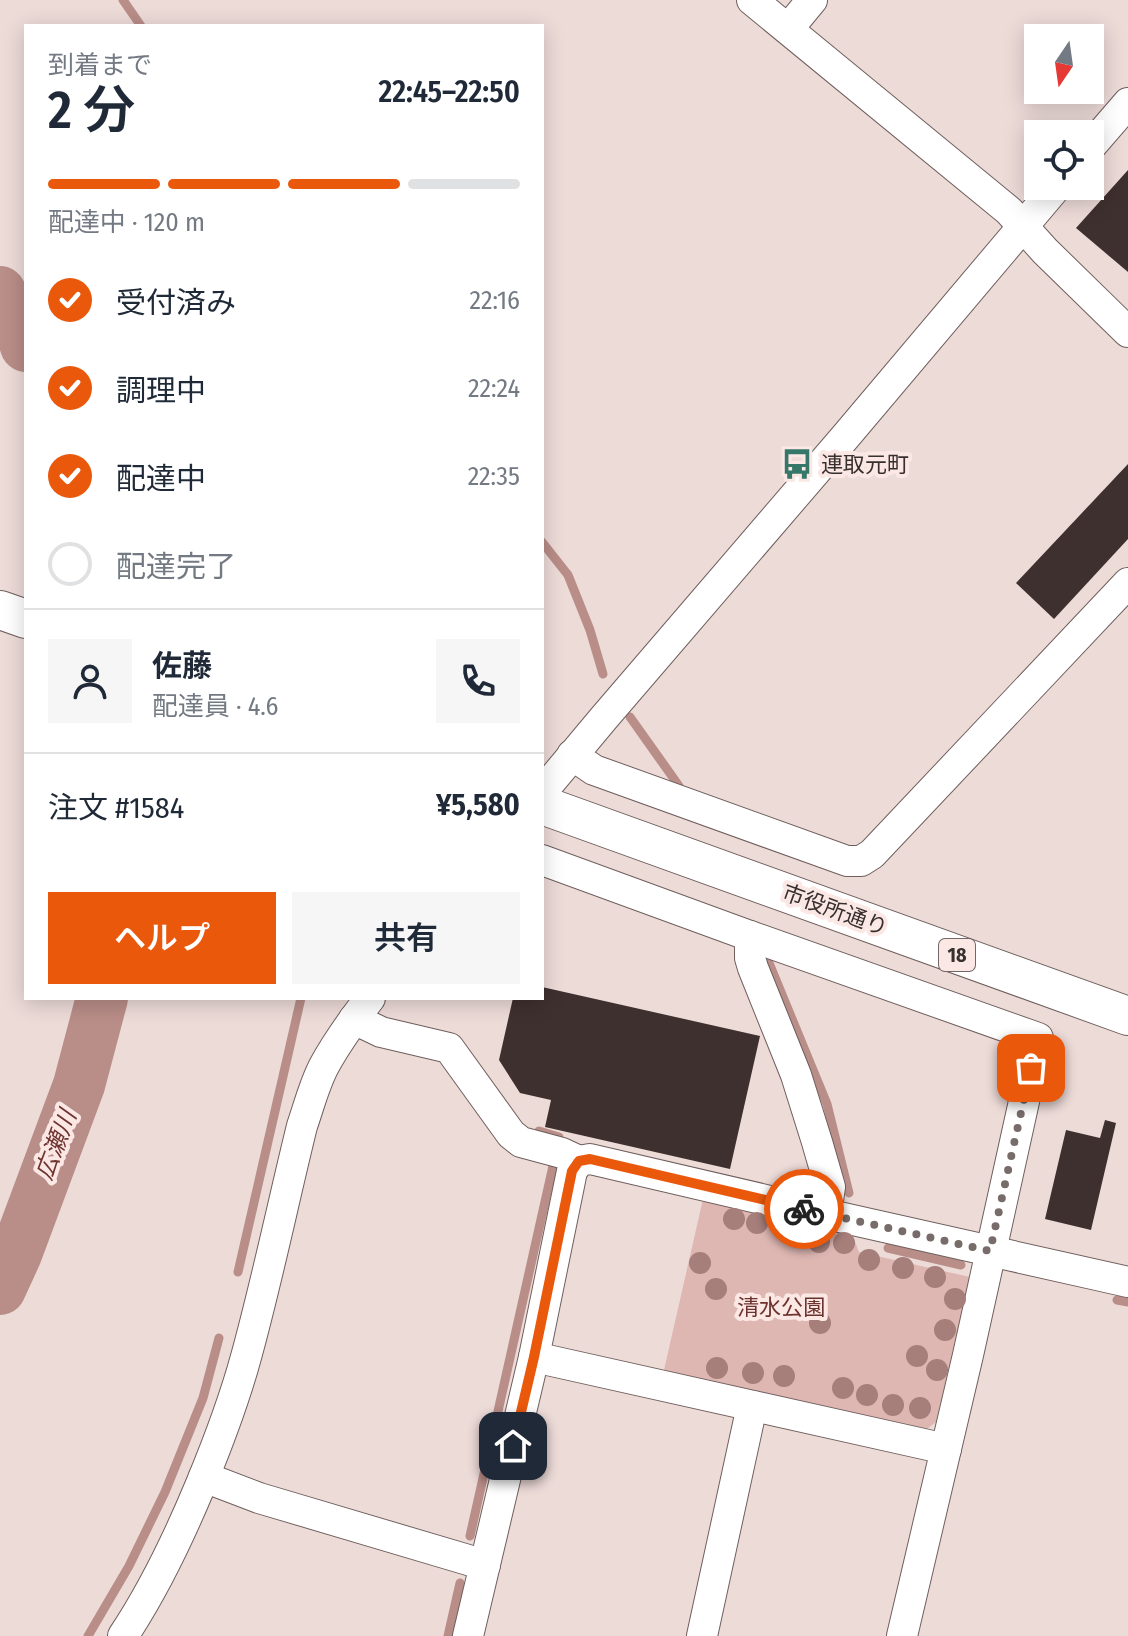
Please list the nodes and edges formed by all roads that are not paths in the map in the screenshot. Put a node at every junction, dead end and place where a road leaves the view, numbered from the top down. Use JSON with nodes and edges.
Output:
{"nodes":[{"id":1,"x":752,"y":0,"type":"edge"},
{"id":2,"x":812,"y":0,"type":"edge"},
{"id":3,"x":788,"y":29,"type":"junction"},
{"id":4,"x":1128,"y":103,"type":"edge"},
{"id":5,"x":1104,"y":131,"type":"edge"},
{"id":6,"x":1045,"y":200,"type":"edge"},
{"id":7,"x":1022,"y":227,"type":"junction"},
{"id":8,"x":1128,"y":332,"type":"edge"},
{"id":9,"x":1128,"y":583,"type":"edge"},
{"id":10,"x":0,"y":610,"type":"edge"},
{"id":11,"x":24,"y":618,"type":"edge"},
{"id":12,"x":572,"y":755,"type":"junction"},
{"id":13,"x":544,"y":790,"type":"edge"},
{"id":14,"x":544,"y":806,"type":"edge"},
{"id":15,"x":544,"y":861,"type":"edge"},
{"id":16,"x":750,"y":936,"type":"junction"},
{"id":17,"x":362,"y":1008,"type":"edge"},
{"id":18,"x":1128,"y":1016,"type":"edge"},
{"id":19,"x":579,"y":1161,"type":"junction"},
{"id":20,"x":826,"y":1214,"type":"junction"},
{"id":21,"x":990,"y":1251,"type":"junction"},
{"id":22,"x":1128,"y":1282,"type":"edge"},
{"id":23,"x":534,"y":1357,"type":"junction"},
{"id":24,"x":752,"y":1406,"type":"junction"},
{"id":25,"x":946,"y":1449,"type":"junction"},
{"id":26,"x":204,"y":1477,"type":"junction"},
{"id":27,"x":485,"y":1565,"type":"junction"},
{"id":28,"x":123,"y":1636,"type":"edge"},
{"id":29,"x":468,"y":1636,"type":"edge"},
{"id":30,"x":702,"y":1636,"type":"edge"},
{"id":31,"x":902,"y":1636,"type":"edge"}],
"edges":[{"from":1,"to":3,"type":"street"},
{"from":2,"to":3,"type":"street"},
{"from":3,"to":7,"type":"street"},
{"from":4,"to":5,"type":"street"},
{"from":6,"to":7,"type":"street"},
{"from":7,"to":8,"type":"street"},
{"from":7,"to":12,"type":"street"},
{"from":9,"to":12,"type":"street"},
{"from":10,"to":11,"type":"main road"},
{"from":12,"to":13,"type":"street"},
{"from":14,"to":18,"type":"main road","name":"市役所通り","number":"18"},
{"from":15,"to":16,"type":"street"},
{"from":16,"to":20,"type":"street"},
{"from":16,"to":21,"type":"street"},
{"from":17,"to":19,"type":"street"},
{"from":17,"to":26,"type":"street"},
{"from":19,"to":20,"type":"street"},
{"from":19,"to":23,"type":"street"},
{"from":20,"to":21,"type":"street"},
{"from":21,"to":22,"type":"street"},
{"from":21,"to":25,"type":"street"},
{"from":23,"to":24,"type":"street"},
{"from":23,"to":27,"type":"street"},
{"from":24,"to":25,"type":"street"},
{"from":24,"to":30,"type":"street"},
{"from":25,"to":31,"type":"street"},
{"from":26,"to":27,"type":"street"},
{"from":26,"to":28,"type":"street"},
{"from":27,"to":29,"type":"street"}]}
